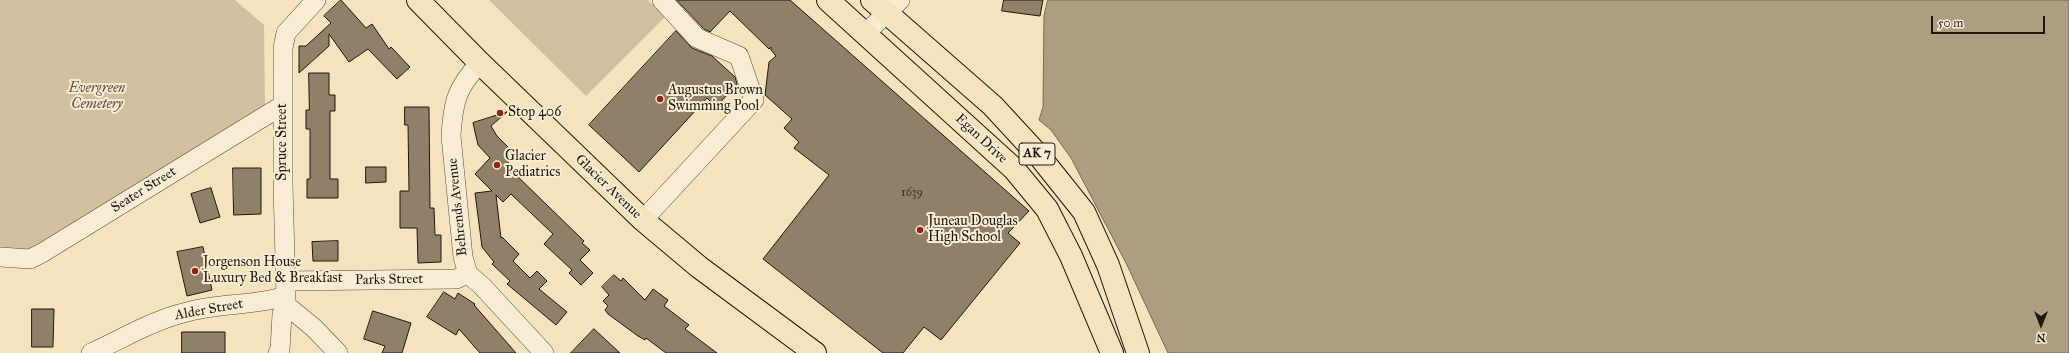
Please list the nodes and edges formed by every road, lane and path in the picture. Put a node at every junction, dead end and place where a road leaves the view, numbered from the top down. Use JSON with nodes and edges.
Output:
{"nodes":[{"id":1,"x":316,"y":0,"type":"edge"},
{"id":2,"x":418,"y":0,"type":"edge"},
{"id":3,"x":662,"y":0,"type":"edge"},
{"id":4,"x":828,"y":0,"type":"edge"},
{"id":5,"x":886,"y":4,"type":"edge"},
{"id":6,"x":866,"y":33,"type":"junction"},
{"id":7,"x":480,"y":63,"type":"junction"},
{"id":8,"x":283,"y":104,"type":"junction"},
{"id":9,"x":643,"y":220,"type":"junction"},
{"id":10,"x":0,"y":257,"type":"edge"},
{"id":11,"x":468,"y":274,"type":"junction"},
{"id":12,"x":286,"y":294,"type":"junction"},
{"id":13,"x":91,"y":353,"type":"edge"},
{"id":14,"x":278,"y":353,"type":"edge"},
{"id":15,"x":338,"y":353,"type":"edge"},
{"id":16,"x":544,"y":353,"type":"edge"},
{"id":17,"x":815,"y":353,"type":"edge"},
{"id":18,"x":1112,"y":353,"type":"edge"},
{"id":19,"x":1138,"y":353,"type":"edge"}],
"edges":[{"from":1,"to":8,"type":"street","name":"Spruce Street"},
{"from":2,"to":7,"type":"main road","name":"Glacier Avenue"},
{"from":3,"to":9,"type":"street"},
{"from":4,"to":6,"type":"main road","name":"Egan Drive","number":"AK 7"},
{"from":5,"to":6,"type":"street"},
{"from":5,"to":19,"type":"main road","name":"Egan Drive","number":"AK 7"},
{"from":6,"to":18,"type":"main road","name":"Egan Drive","number":"AK 7"},
{"from":7,"to":9,"type":"main road","name":"Glacier Avenue"},
{"from":7,"to":11,"type":"street","name":"Behrends Avenue"},
{"from":8,"to":10,"type":"street","name":"Seater Street"},
{"from":8,"to":12,"type":"street","name":"Spruce Street"},
{"from":9,"to":17,"type":"main road","name":"Glacier Avenue"},
{"from":11,"to":12,"type":"street","name":"Parks Street"},
{"from":11,"to":16,"type":"street","name":"Behrends Avenue"},
{"from":12,"to":13,"type":"street","name":"Alder Street"},
{"from":12,"to":14,"type":"street","name":"Spruce Street"},
{"from":12,"to":15,"type":"street"}]}
